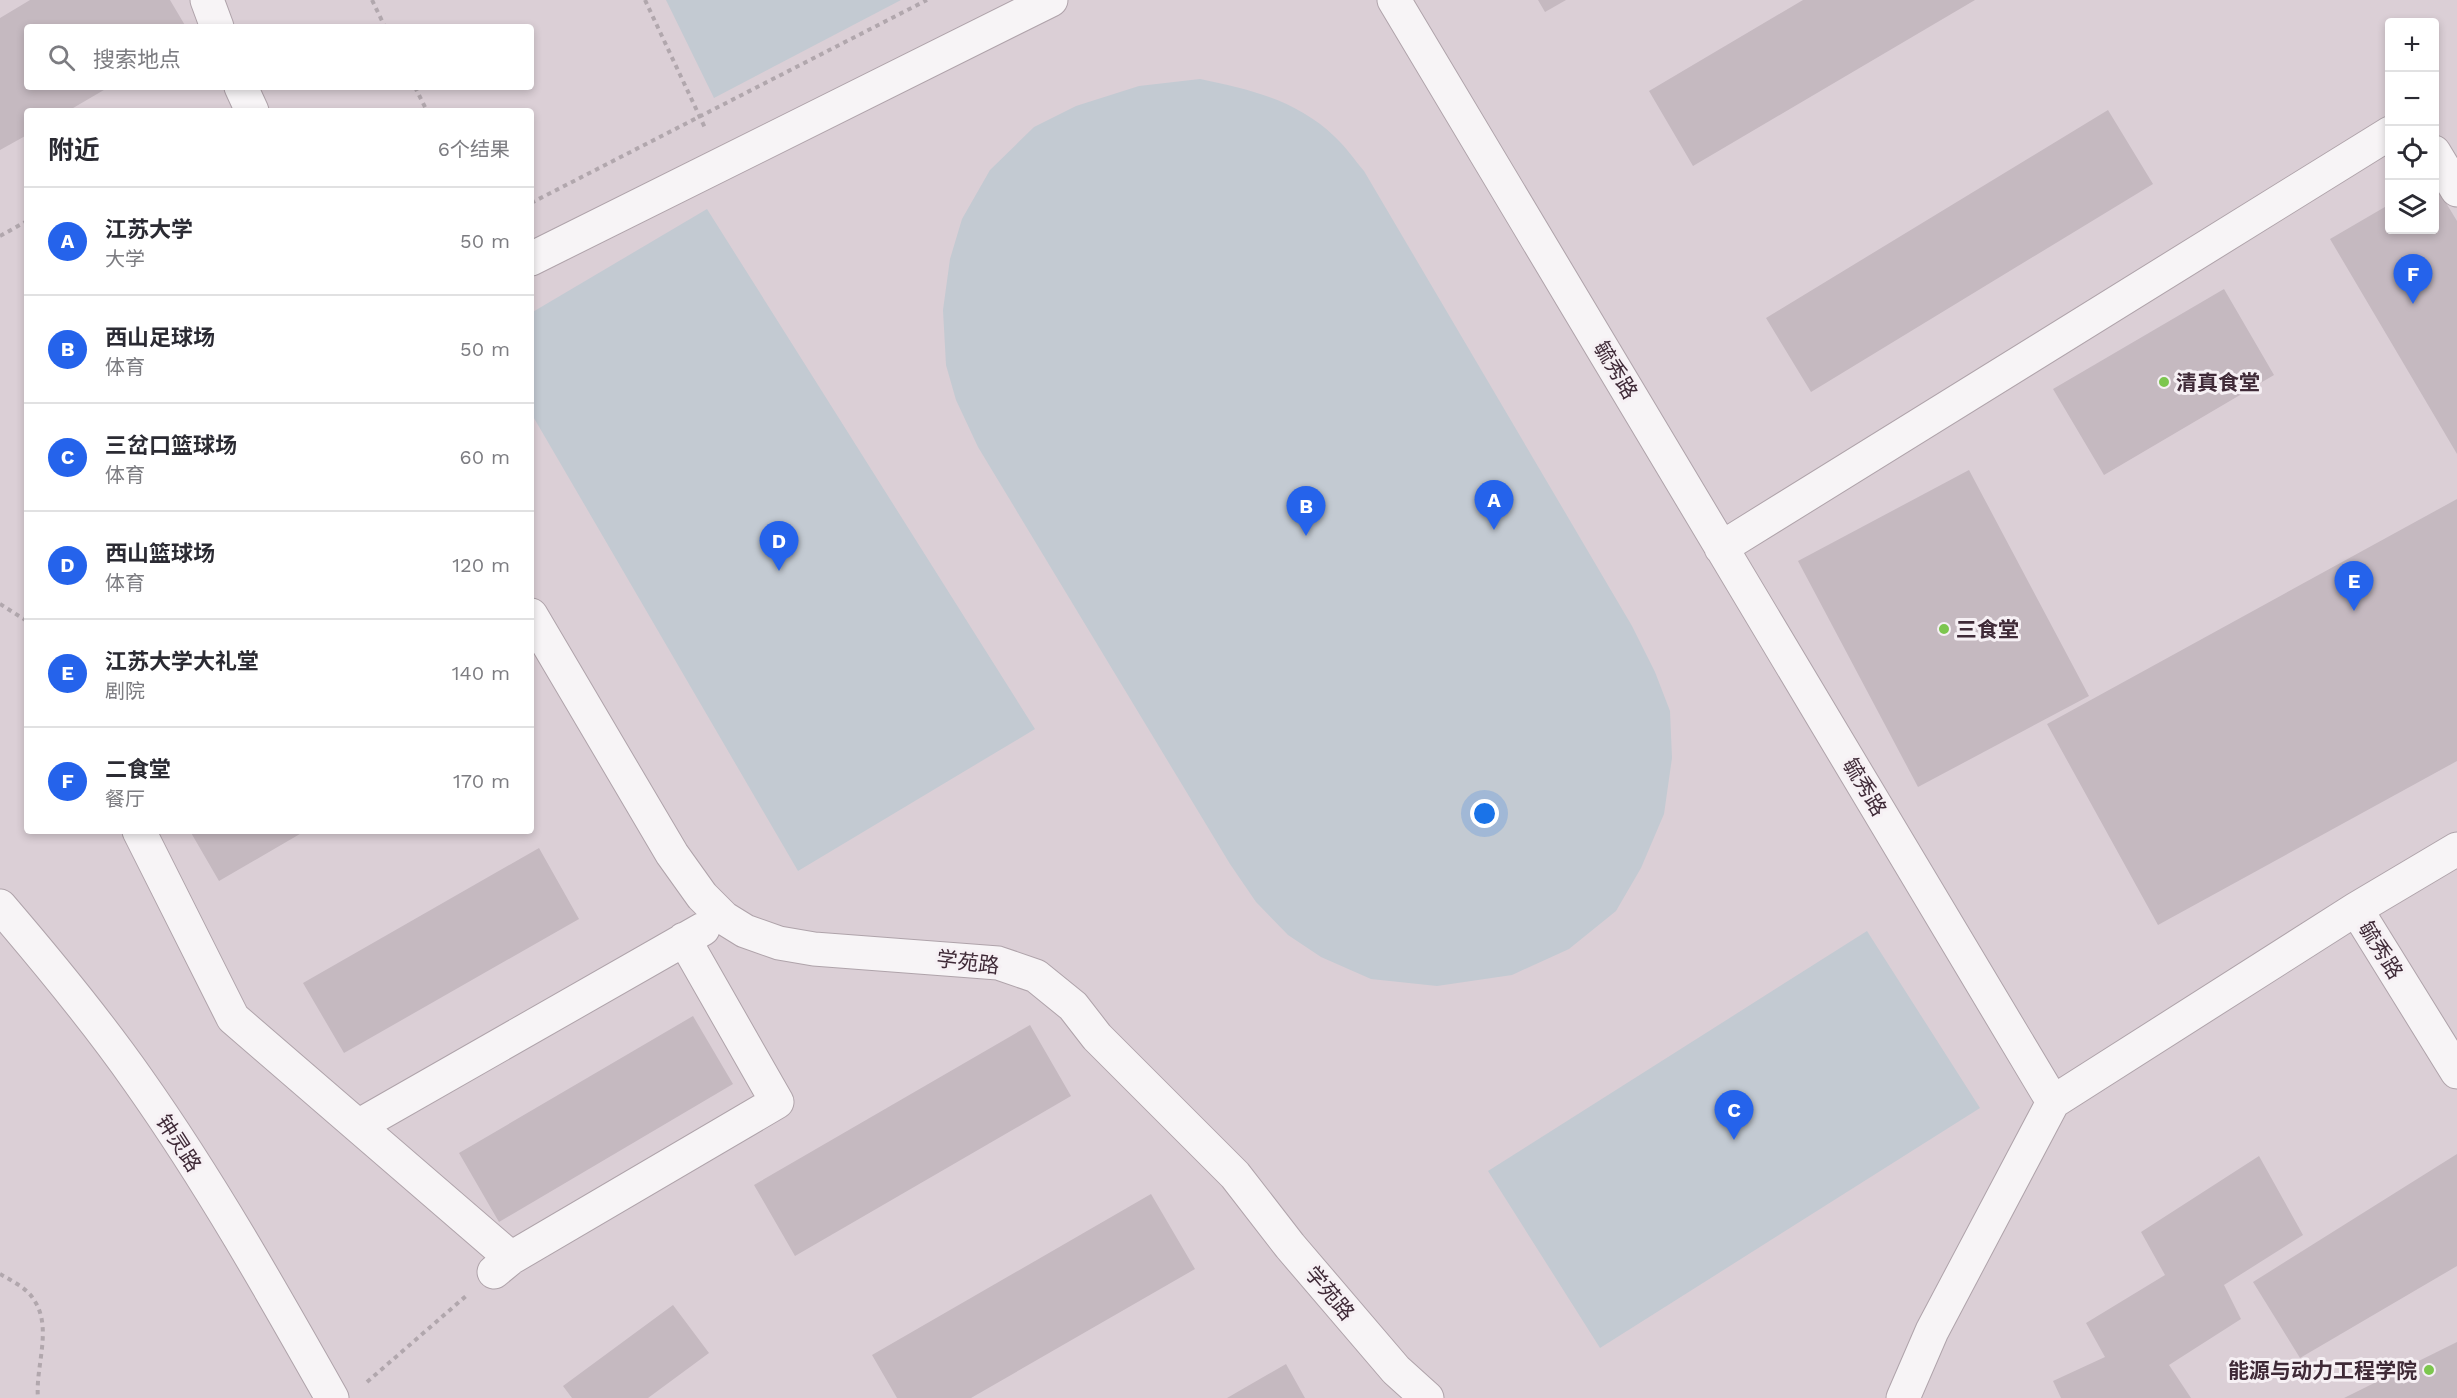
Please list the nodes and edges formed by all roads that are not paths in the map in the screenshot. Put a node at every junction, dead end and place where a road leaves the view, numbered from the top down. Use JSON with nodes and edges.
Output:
{"nodes":[{"id":1,"x":207,"y":0,"type":"edge"},
{"id":2,"x":1051,"y":0,"type":"edge"},
{"id":3,"x":1394,"y":0,"type":"edge"},
{"id":4,"x":216,"y":24,"type":"edge"},
{"id":5,"x":242,"y":90,"type":"edge"},
{"id":6,"x":251,"y":108,"type":"edge"},
{"id":7,"x":2385,"y":137,"type":"edge"},
{"id":8,"x":2439,"y":160,"type":"edge"},
{"id":9,"x":2457,"y":190,"type":"edge"},
{"id":10,"x":534,"y":258,"type":"edge"},
{"id":11,"x":1721,"y":548,"type":"junction"},
{"id":12,"x":534,"y":620,"type":"edge"},
{"id":13,"x":141,"y":834,"type":"edge"},
{"id":14,"x":2457,"y":849,"type":"edge"},
{"id":15,"x":0,"y":906,"type":"edge"},
{"id":16,"x":2356,"y":909,"type":"junction"},
{"id":17,"x":724,"y":918,"type":"junction"},
{"id":18,"x":684,"y":939,"type":"junction"},
{"id":19,"x":2457,"y":1072,"type":"edge"},
{"id":20,"x":2053,"y":1102,"type":"junction"},
{"id":21,"x":358,"y":1126,"type":"junction"},
{"id":22,"x":332,"y":1398,"type":"edge"},
{"id":23,"x":1427,"y":1398,"type":"edge"},
{"id":24,"x":1903,"y":1398,"type":"edge"}],
"edges":[{"from":1,"to":4,"type":"lane"},
{"from":2,"to":10,"type":"lane"},
{"from":3,"to":11,"type":"lane","name":"毓秀路"},
{"from":5,"to":6,"type":"lane"},
{"from":7,"to":11,"type":"lane"},
{"from":8,"to":9,"type":"lane"},
{"from":11,"to":20,"type":"lane","name":"毓秀路"},
{"from":12,"to":17,"type":"lane","name":"学苑路"},
{"from":13,"to":21,"type":"lane"},
{"from":14,"to":16,"type":"lane"},
{"from":15,"to":22,"type":"lane","name":"钟灵路"},
{"from":16,"to":19,"type":"lane","name":"毓秀路"},
{"from":16,"to":20,"type":"lane","name":"毓秀路"},
{"from":17,"to":18,"type":"lane"},
{"from":17,"to":23,"type":"lane","name":"学苑路"},
{"from":18,"to":21,"type":"lane"},
{"from":18,"to":21,"type":"lane"},
{"from":20,"to":24,"type":"lane"}]}
